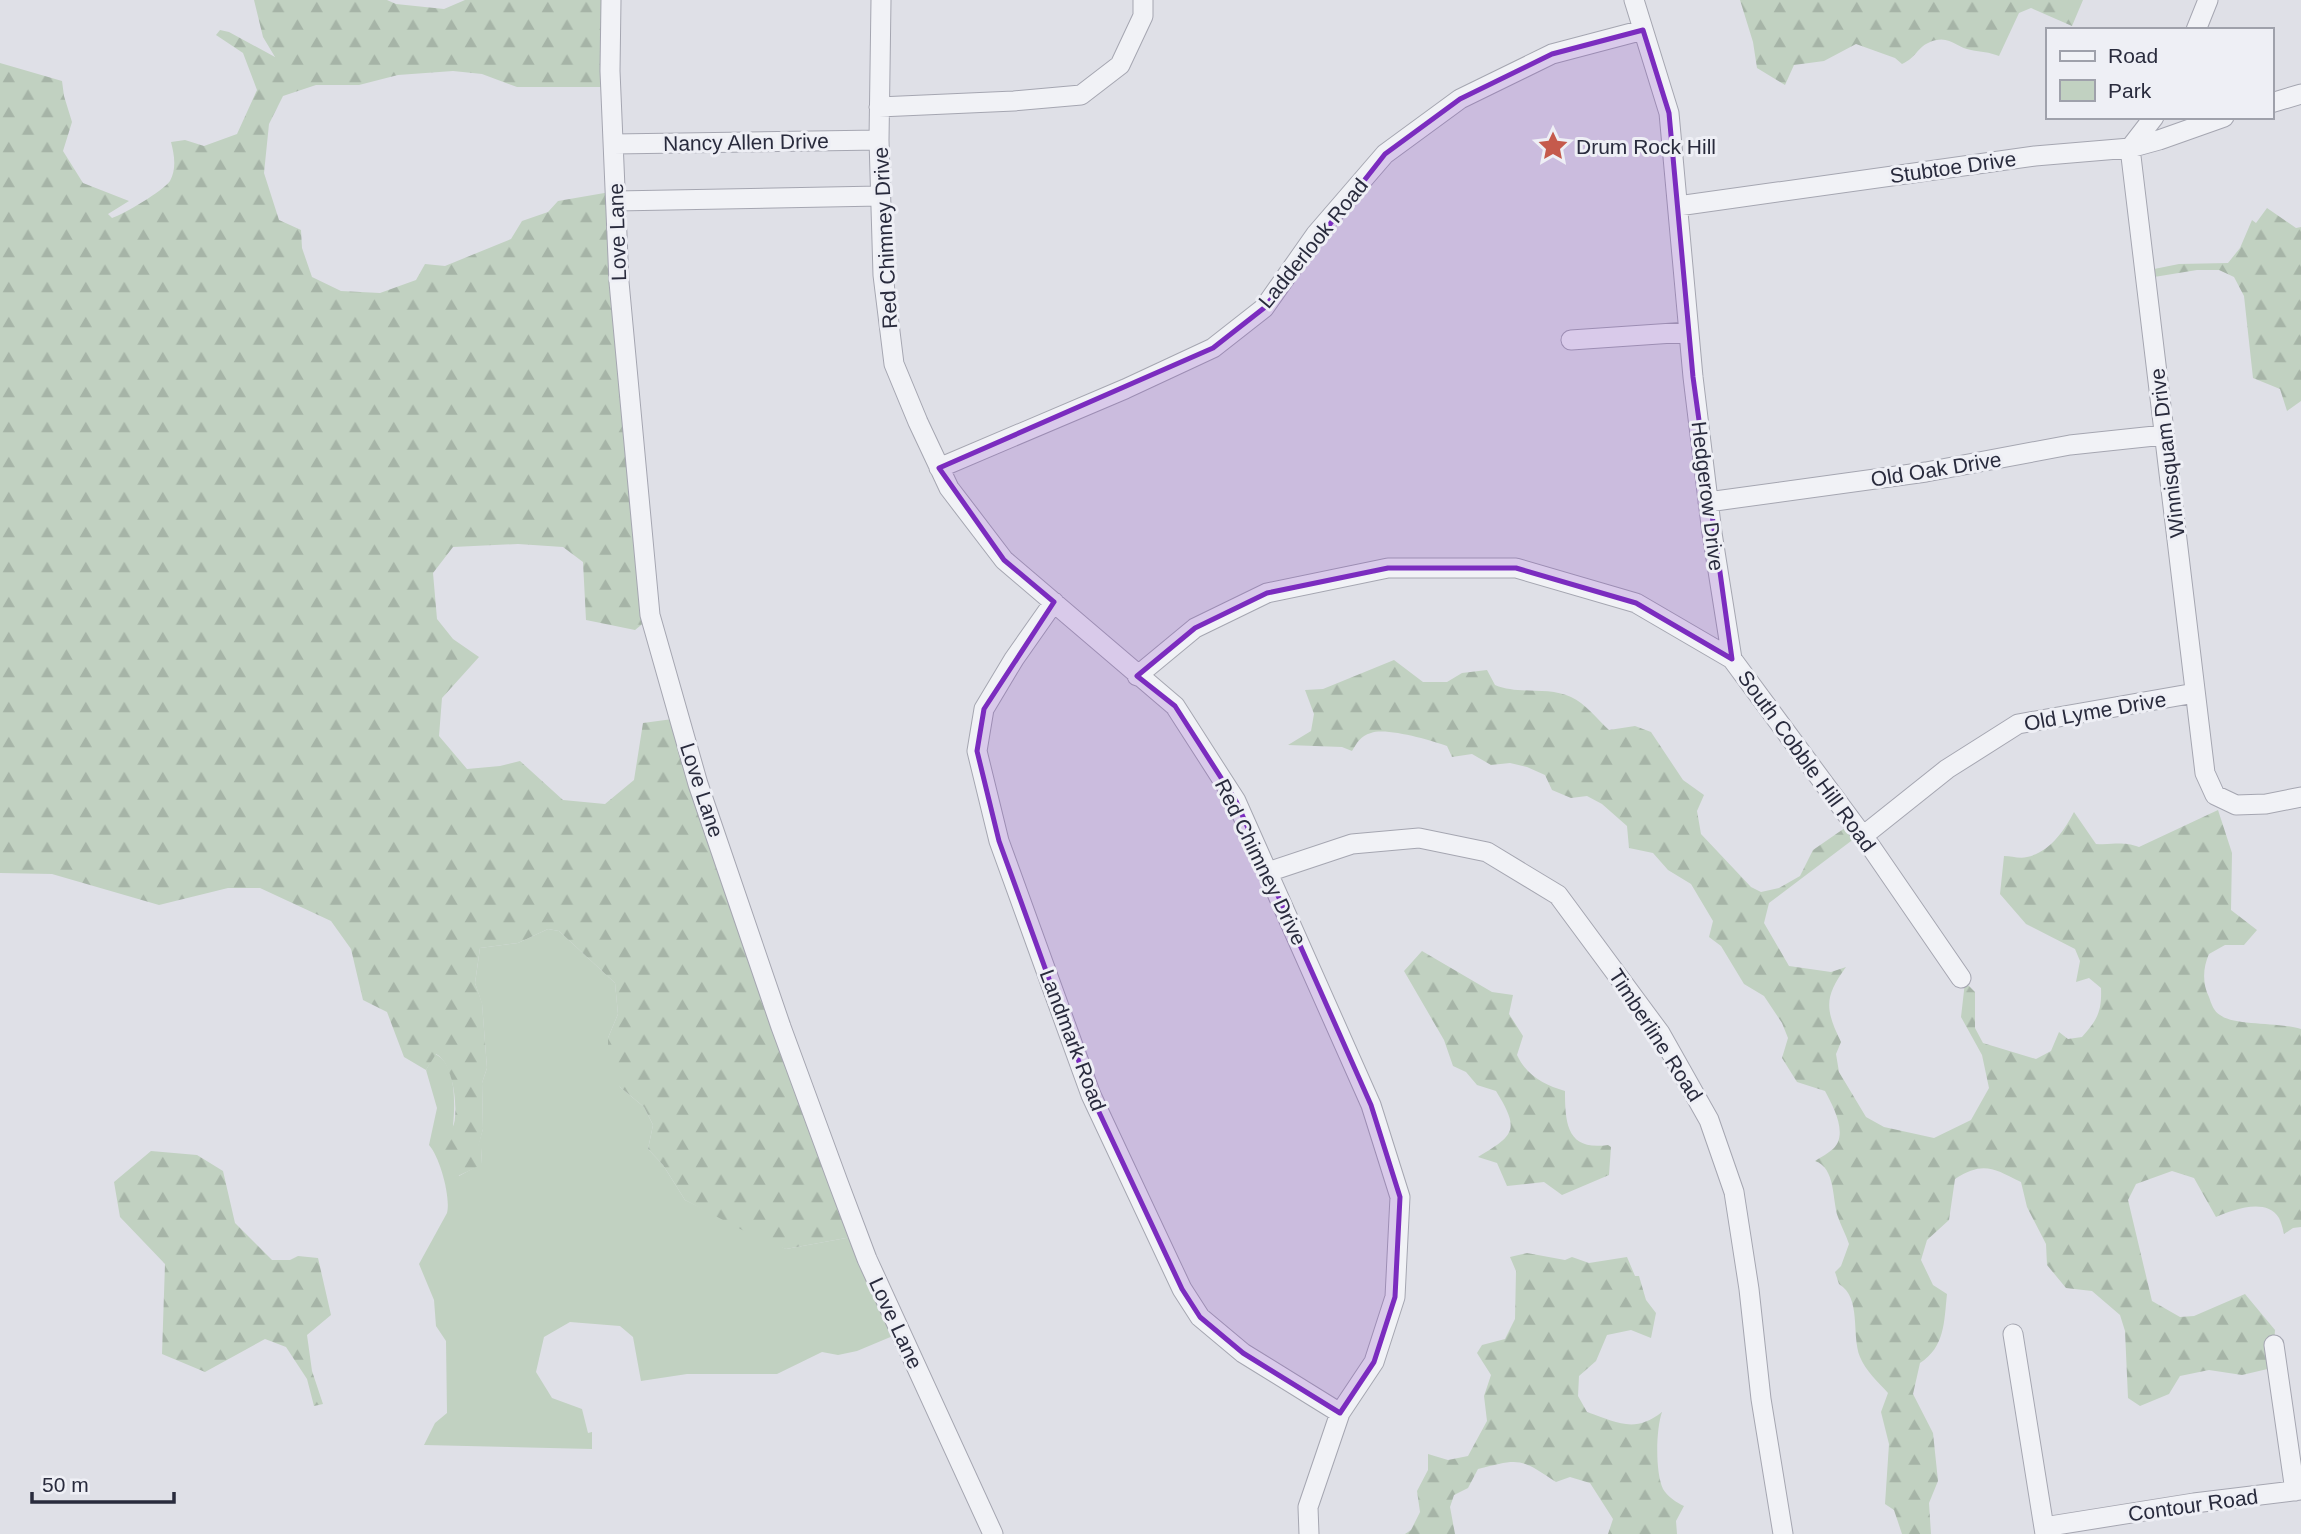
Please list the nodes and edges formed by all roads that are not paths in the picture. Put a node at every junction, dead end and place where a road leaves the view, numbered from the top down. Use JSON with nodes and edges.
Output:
{"nodes":[{"id":1,"x":611,"y":0,"type":"edge"},
{"id":2,"x":881,"y":0,"type":"edge"},
{"id":3,"x":1143,"y":0,"type":"edge"},
{"id":4,"x":1634,"y":0,"type":"edge"},
{"id":5,"x":2208,"y":0,"type":"edge"},
{"id":6,"x":2197,"y":28,"type":"edge"},
{"id":7,"x":1643,"y":30,"type":"junction"},
{"id":8,"x":2301,"y":94,"type":"edge"},
{"id":9,"x":2273,"y":102,"type":"edge"},
{"id":10,"x":879,"y":107,"type":"junction"},
{"id":11,"x":2152,"y":119,"type":"edge"},
{"id":12,"x":2218,"y":119,"type":"edge"},
{"id":13,"x":879,"y":141,"type":"junction"},
{"id":14,"x":614,"y":144,"type":"junction"},
{"id":15,"x":2130,"y":148,"type":"junction"},
{"id":16,"x":880,"y":196,"type":"junction"},
{"id":17,"x":616,"y":201,"type":"junction"},
{"id":18,"x":1678,"y":206,"type":"junction"},
{"id":19,"x":1688,"y":332,"type":"junction"},
{"id":20,"x":1571,"y":340,"type":"dead end"},
{"id":21,"x":2164,"y":435,"type":"junction"},
{"id":22,"x":939,"y":468,"type":"junction"},
{"id":23,"x":1708,"y":502,"type":"junction"},
{"id":24,"x":1055,"y":602,"type":"junction"},
{"id":25,"x":1732,"y":659,"type":"junction"},
{"id":26,"x":1137,"y":676,"type":"junction"},
{"id":27,"x":2195,"y":693,"type":"junction"},
{"id":28,"x":2301,"y":797,"type":"edge"},
{"id":29,"x":1863,"y":836,"type":"junction"},
{"id":30,"x":1268,"y":872,"type":"junction"},
{"id":31,"x":1961,"y":978,"type":"dead end"},
{"id":32,"x":2012,"y":1334,"type":"dead end"},
{"id":33,"x":2274,"y":1345,"type":"dead end"},
{"id":34,"x":1340,"y":1413,"type":"junction"},
{"id":35,"x":2298,"y":1491,"type":"edge"},
{"id":36,"x":2044,"y":1531,"type":"edge"},
{"id":37,"x":993,"y":1534,"type":"edge"},
{"id":38,"x":1309,"y":1534,"type":"edge"},
{"id":39,"x":1783,"y":1534,"type":"edge"}],
"edges":[{"from":1,"to":14,"type":"street","name":"Love Lane"},
{"from":2,"to":10,"type":"street","name":"Red Chimney Drive"},
{"from":3,"to":10,"type":"street"},
{"from":4,"to":7,"type":"street","name":"Hedgerow Drive"},
{"from":5,"to":6,"type":"street"},
{"from":7,"to":18,"type":"street","name":"Hedgerow Drive"},
{"from":7,"to":22,"type":"street","name":"Ladderlook Road"},
{"from":8,"to":9,"type":"street"},
{"from":10,"to":13,"type":"street","name":"Red Chimney Drive"},
{"from":11,"to":15,"type":"street"},
{"from":12,"to":15,"type":"street","name":"Stubtoe Drive"},
{"from":13,"to":14,"type":"street","name":"Nancy Allen Drive"},
{"from":13,"to":16,"type":"street","name":"Red Chimney Drive"},
{"from":14,"to":17,"type":"street","name":"Love Lane"},
{"from":15,"to":18,"type":"street","name":"Stubtoe Drive"},
{"from":15,"to":21,"type":"street","name":"Winnisquam Drive"},
{"from":16,"to":17,"type":"street"},
{"from":16,"to":22,"type":"street","name":"Red Chimney Drive"},
{"from":17,"to":37,"type":"street","name":"Love Lane"},
{"from":18,"to":19,"type":"street","name":"Hedgerow Drive"},
{"from":19,"to":20,"type":"street"},
{"from":19,"to":23,"type":"street","name":"Hedgerow Drive"},
{"from":21,"to":23,"type":"street","name":"Old Oak Drive"},
{"from":21,"to":27,"type":"street","name":"Winnisquam Drive"},
{"from":22,"to":24,"type":"street","name":"Red Chimney Drive"},
{"from":23,"to":25,"type":"street","name":"Hedgerow Drive"},
{"from":24,"to":26,"type":"street","name":"Red Chimney Drive"},
{"from":24,"to":34,"type":"street","name":"Landmark Road"},
{"from":25,"to":26,"type":"street","name":"South Cobble Hill Road"},
{"from":25,"to":29,"type":"street","name":"South Cobble Hill Road"},
{"from":26,"to":30,"type":"street","name":"Red Chimney Drive"},
{"from":27,"to":28,"type":"street","name":"Winnisquam Drive"},
{"from":27,"to":29,"type":"street","name":"Old Lyme Drive"},
{"from":29,"to":31,"type":"street","name":"South Cobble Hill Road"},
{"from":30,"to":34,"type":"street","name":"Red Chimney Drive"},
{"from":30,"to":39,"type":"street","name":"Timberline Road"},
{"from":32,"to":36,"type":"street"},
{"from":33,"to":35,"type":"street"},
{"from":34,"to":38,"type":"street","name":"Red Chimney Drive"},
{"from":35,"to":36,"type":"street","name":"Contour Road"}]}
